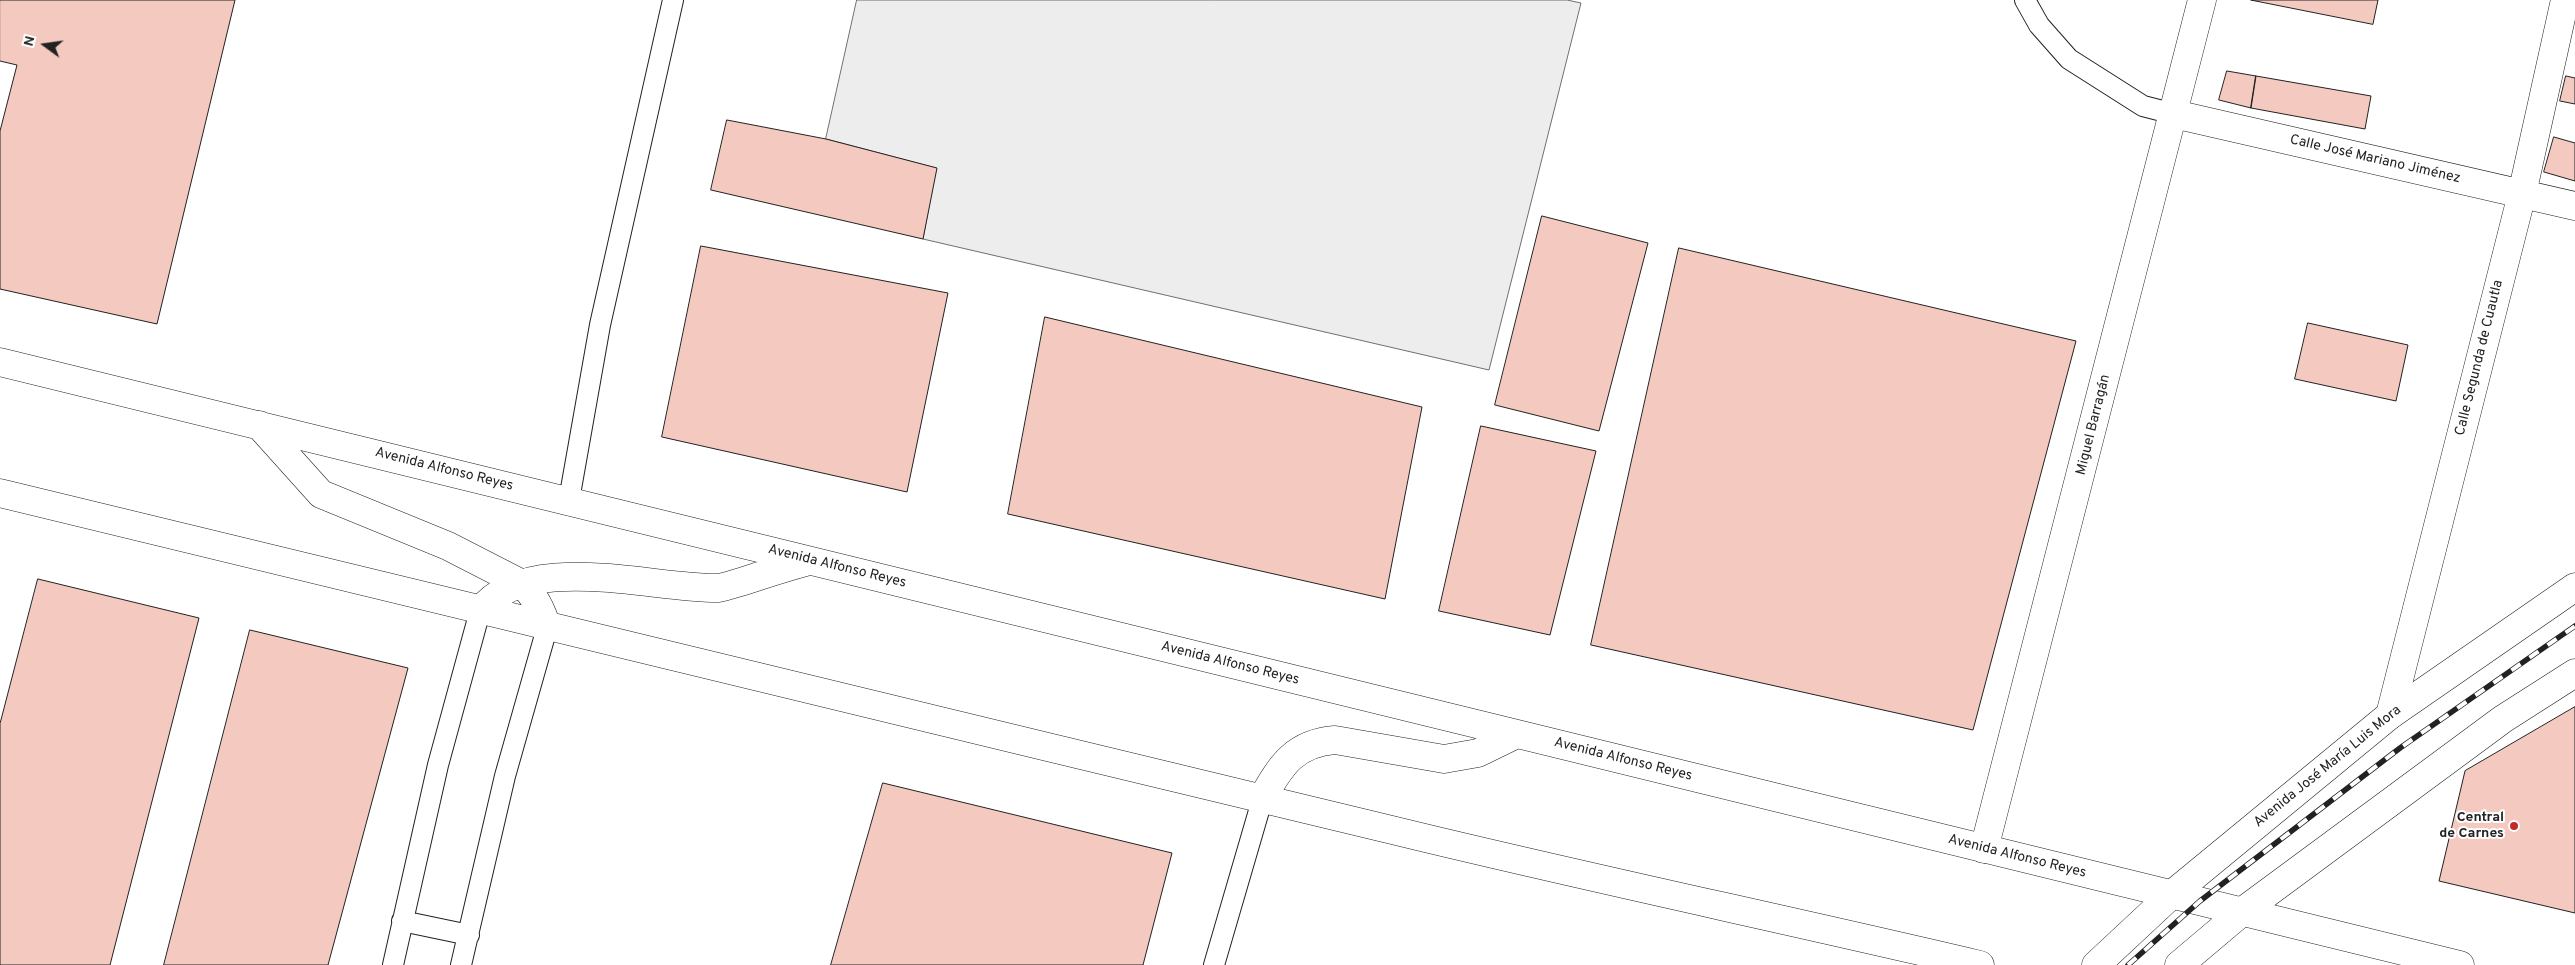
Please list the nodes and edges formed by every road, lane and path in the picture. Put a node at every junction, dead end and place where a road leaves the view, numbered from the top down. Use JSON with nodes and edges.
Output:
{"nodes":[{"id":1,"x":673,"y":0,"type":"edge"},
{"id":2,"x":2025,"y":0,"type":"edge"},
{"id":3,"x":2202,"y":0,"type":"edge"},
{"id":4,"x":2565,"y":0,"type":"edge"},
{"id":5,"x":2174,"y":114,"type":"junction"},
{"id":6,"x":2522,"y":194,"type":"junction"},
{"id":7,"x":2575,"y":206,"type":"edge"},
{"id":8,"x":0,"y":362,"type":"edge"},
{"id":9,"x":259,"y":424,"type":"junction"},
{"id":10,"x":0,"y":493,"type":"edge"},
{"id":11,"x":568,"y":500,"type":"junction"},
{"id":12,"x":811,"y":560,"type":"junction"},
{"id":13,"x":522,"y":584,"type":"junction"},
{"id":14,"x":2575,"y":587,"type":"edge"},
{"id":15,"x":480,"y":611,"type":"junction"},
{"id":16,"x":547,"y":628,"type":"junction"},
{"id":17,"x":2575,"y":673,"type":"edge"},
{"id":18,"x":2390,"y":716,"type":"junction"},
{"id":19,"x":1517,"y":734,"type":"junction"},
{"id":20,"x":1263,"y":798,"type":"junction"},
{"id":21,"x":1984,"y":850,"type":"junction"},
{"id":22,"x":2170,"y":896,"type":"junction"},
{"id":23,"x":2243,"y":911,"type":"junction"},
{"id":24,"x":402,"y":921,"type":"junction"},
{"id":25,"x":469,"y":935,"type":"junction"},
{"id":26,"x":1929,"y":959,"type":"edge"},
{"id":27,"x":393,"y":965,"type":"edge"},
{"id":28,"x":462,"y":965,"type":"edge"},
{"id":29,"x":1214,"y":965,"type":"edge"},
{"id":30,"x":1980,"y":965,"type":"edge"},
{"id":31,"x":2096,"y":965,"type":"edge"},
{"id":32,"x":2179,"y":965,"type":"edge"},
{"id":33,"x":2460,"y":965,"type":"edge"}],
"edges":[{"from":1,"to":11,"type":"lane"},
{"from":2,"to":5,"type":"lane"},
{"from":3,"to":5,"type":"main road","name":"Miguel Barragán"},
{"from":4,"to":6,"type":"main road","name":"Calle Segunda de Cuautla"},
{"from":5,"to":6,"type":"main road","name":"Calle José Mariano Jiménez"},
{"from":5,"to":21,"type":"main road","name":"Miguel Barragán"},
{"from":6,"to":7,"type":"main road","name":"Calle José Mariano Jiménez"},
{"from":6,"to":18,"type":"main road","name":"Calle Segunda de Cuautla"},
{"from":8,"to":9,"type":"main road","name":"Avenida Alfonso Reyes"},
{"from":9,"to":11,"type":"main road","name":"Avenida Alfonso Reyes"},
{"from":9,"to":13,"type":"main road"},
{"from":10,"to":15,"type":"main road"},
{"from":11,"to":12,"type":"main road","name":"Avenida Alfonso Reyes"},
{"from":12,"to":13,"type":"main road"},
{"from":12,"to":19,"type":"main road","name":"Avenida Alfonso Reyes"},
{"from":13,"to":15,"type":"main road"},
{"from":13,"to":16,"type":"main road"},
{"from":14,"to":18,"type":"main road","name":"Avenida José María Luis Mora"},
{"from":15,"to":16,"type":"main road"},
{"from":15,"to":24,"type":"lane"},
{"from":16,"to":20,"type":"main road"},
{"from":16,"to":25,"type":"lane"},
{"from":17,"to":23,"type":"main road"},
{"from":18,"to":22,"type":"main road","name":"Avenida José María Luis Mora"},
{"from":19,"to":20,"type":"main road"},
{"from":19,"to":21,"type":"main road","name":"Avenida Alfonso Reyes"},
{"from":20,"to":26,"type":"main road"},
{"from":20,"to":29,"type":"lane"},
{"from":21,"to":22,"type":"main road","name":"Avenida Alfonso Reyes"},
{"from":22,"to":23,"type":"main road","name":"Avenida Alfonso Reyes"},
{"from":22,"to":31,"type":"main road","name":"Avenida José María Luis Mora"},
{"from":23,"to":32,"type":"main road"},
{"from":23,"to":33,"type":"main road","name":"Avenida Alfonso Reyes"},
{"from":24,"to":25,"type":"lane"},
{"from":24,"to":27,"type":"lane"},
{"from":25,"to":28,"type":"lane"},
{"from":26,"to":30,"type":"main road"}]}
